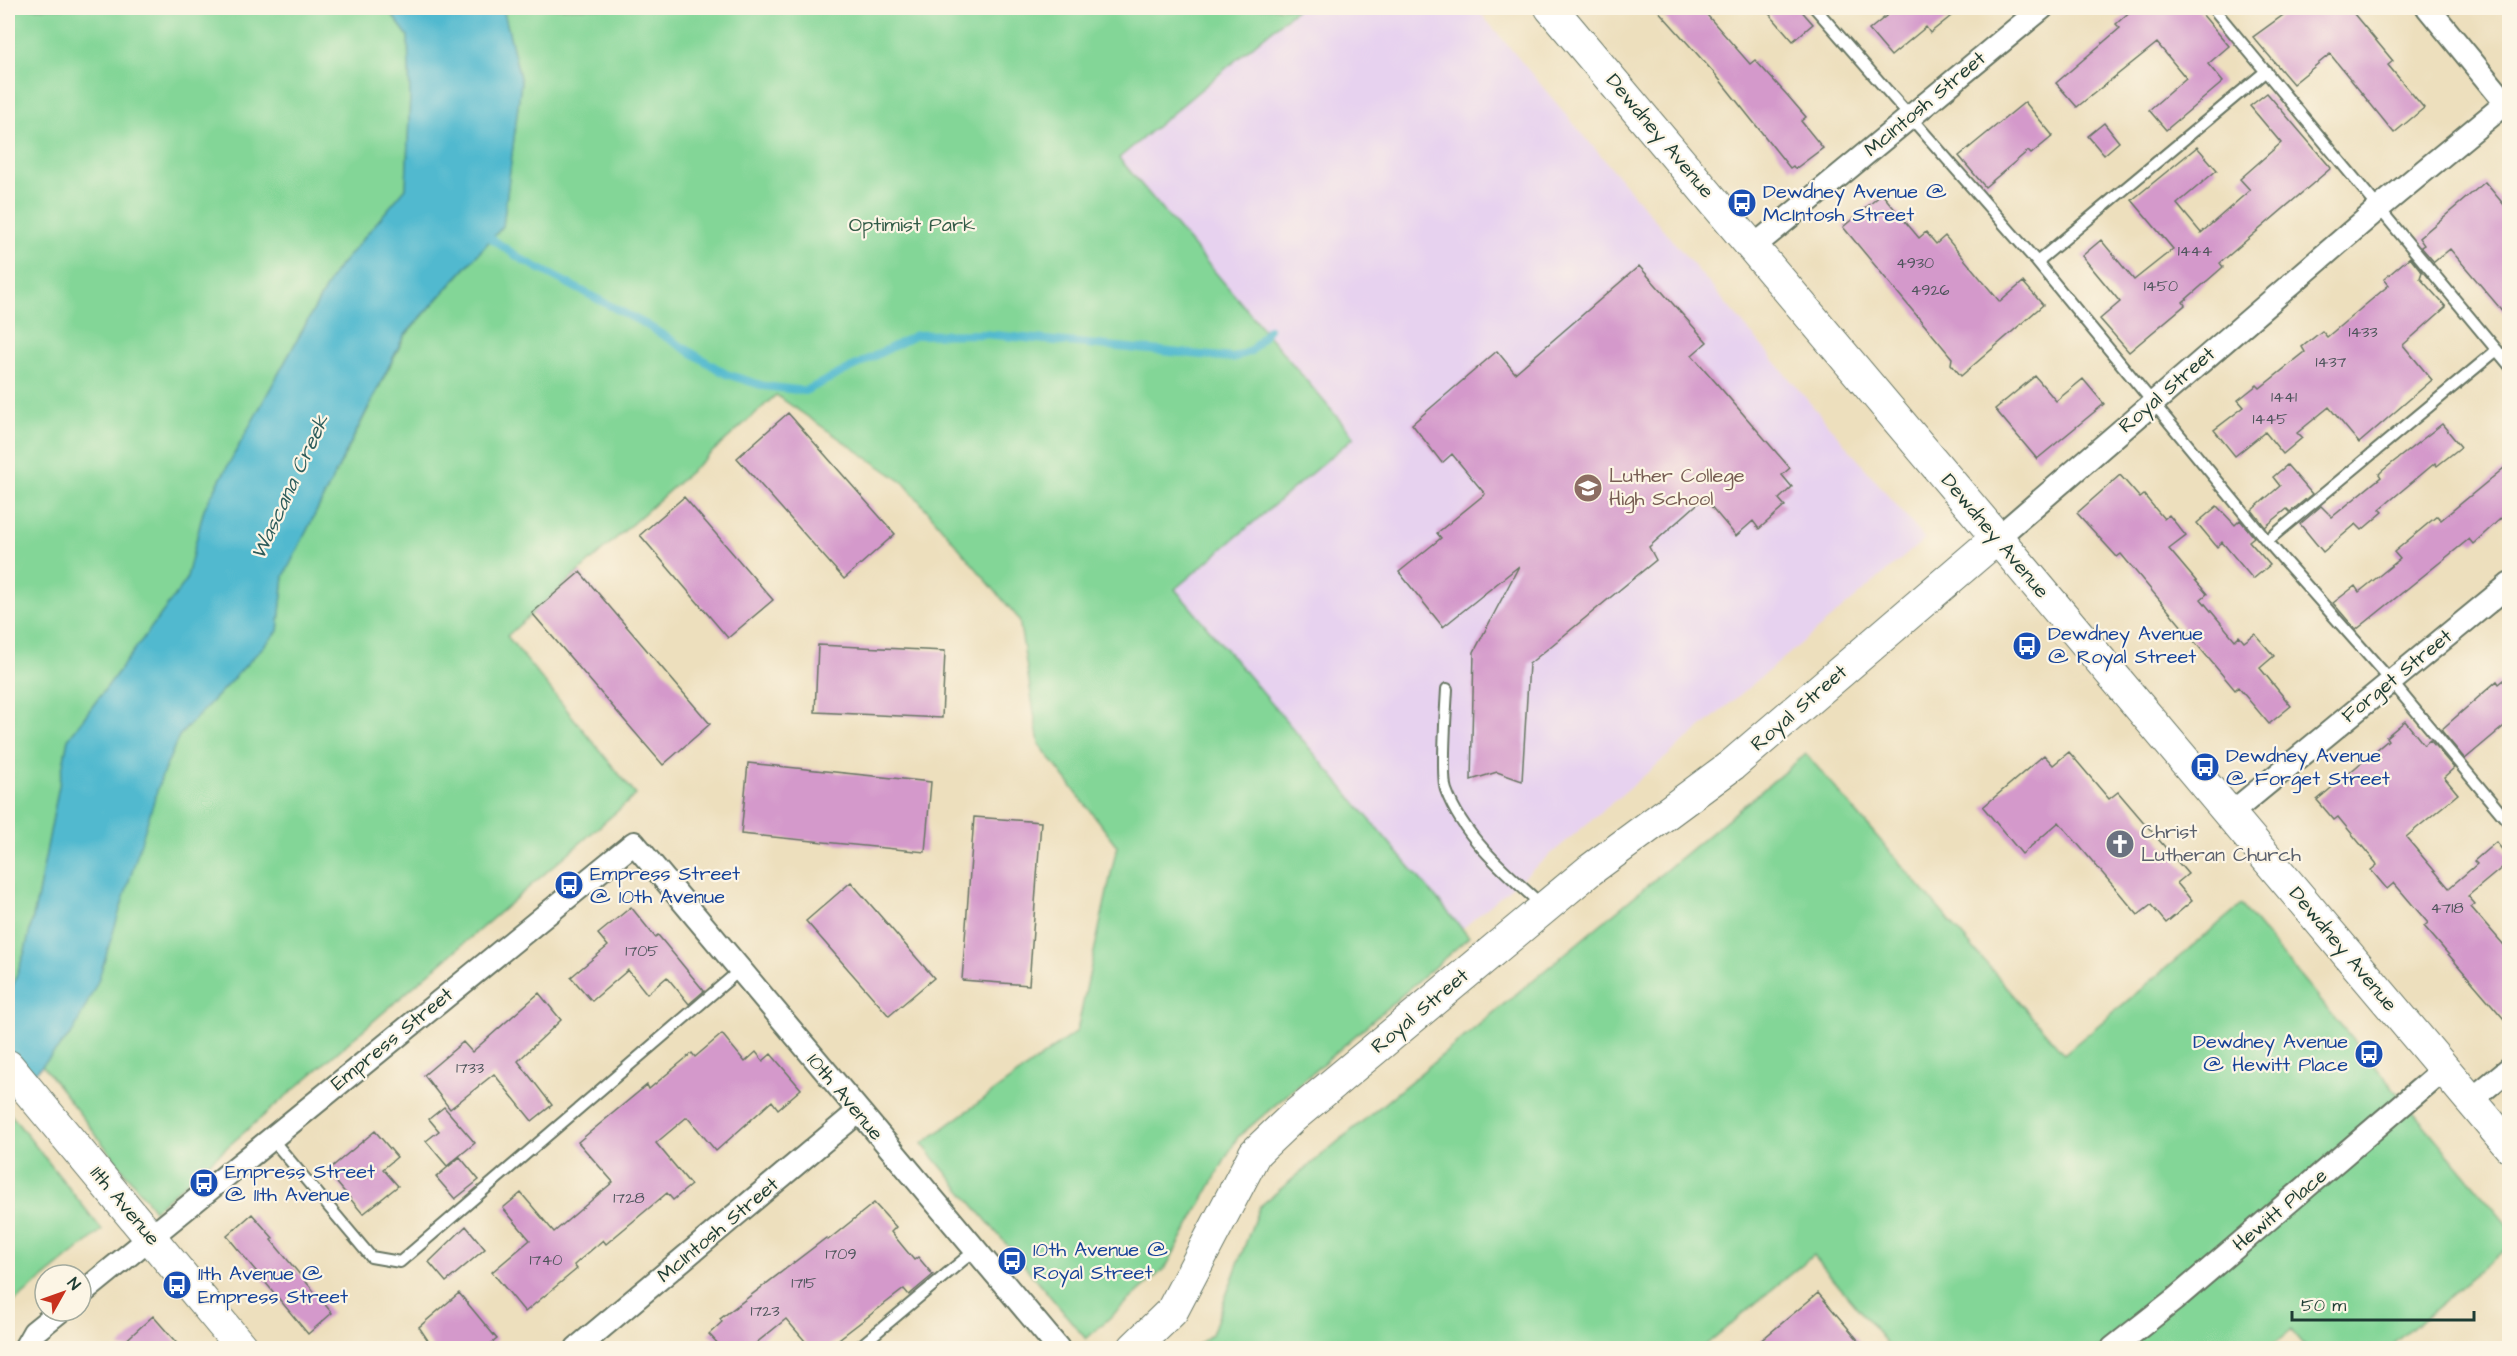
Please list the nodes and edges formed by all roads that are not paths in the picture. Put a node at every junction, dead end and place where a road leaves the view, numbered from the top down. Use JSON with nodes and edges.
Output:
{"nodes":[{"id":1,"x":1551,"y":8,"type":"edge"},
{"id":2,"x":1815,"y":8,"type":"edge"},
{"id":3,"x":2042,"y":8,"type":"edge"},
{"id":4,"x":2213,"y":8,"type":"edge"},
{"id":5,"x":2428,"y":8,"type":"edge"},
{"id":6,"x":2266,"y":71,"type":"junction"},
{"id":7,"x":2508,"y":104,"type":"edge"},
{"id":8,"x":1911,"y":116,"type":"junction"},
{"id":9,"x":2379,"y":208,"type":"junction"},
{"id":10,"x":1753,"y":247,"type":"junction"},
{"id":11,"x":2037,"y":262,"type":"junction"},
{"id":12,"x":2496,"y":350,"type":"junction"},
{"id":13,"x":2510,"y":366,"type":"edge"},
{"id":14,"x":2154,"y":402,"type":"junction"},
{"id":15,"x":1997,"y":538,"type":"junction"},
{"id":16,"x":2267,"y":541,"type":"junction"},
{"id":17,"x":2510,"y":584,"type":"edge"},
{"id":18,"x":2391,"y":681,"type":"junction"},
{"id":19,"x":1447,"y":689,"type":"dead end"},
{"id":20,"x":2230,"y":814,"type":"junction"},
{"id":21,"x":2510,"y":824,"type":"edge"},
{"id":22,"x":634,"y":843,"type":"joint"},
{"id":23,"x":1545,"y":907,"type":"junction"},
{"id":24,"x":740,"y":970,"type":"junction"},
{"id":25,"x":8,"y":1066,"type":"edge"},
{"id":26,"x":2510,"y":1068,"type":"edge"},
{"id":27,"x":2444,"y":1069,"type":"junction"},
{"id":28,"x":2470,"y":1101,"type":"junction"},
{"id":29,"x":858,"y":1112,"type":"junction"},
{"id":30,"x":270,"y":1138,"type":"junction"},
{"id":31,"x":2510,"y":1147,"type":"edge"},
{"id":32,"x":151,"y":1237,"type":"junction"},
{"id":33,"x":974,"y":1251,"type":"junction"},
{"id":34,"x":93,"y":1284,"type":"edge"},
{"id":35,"x":45,"y":1323,"type":"edge"},
{"id":36,"x":25,"y":1348,"type":"edge"},
{"id":37,"x":242,"y":1348,"type":"edge"},
{"id":38,"x":577,"y":1348,"type":"edge"},
{"id":39,"x":858,"y":1348,"type":"edge"},
{"id":40,"x":1058,"y":1348,"type":"edge"},
{"id":41,"x":1134,"y":1348,"type":"edge"},
{"id":42,"x":2113,"y":1348,"type":"edge"}],
"edges":[{"from":1,"to":10,"type":"street","name":"Dewdney Avenue"},
{"from":2,"to":8,"type":"lane"},
{"from":3,"to":8,"type":"street","name":"McIntosh Street"},
{"from":4,"to":6,"type":"lane"},
{"from":5,"to":7,"type":"street"},
{"from":6,"to":9,"type":"lane"},
{"from":6,"to":11,"type":"lane"},
{"from":7,"to":9,"type":"street","name":"Royal Street"},
{"from":8,"to":10,"type":"street","name":"McIntosh Street"},
{"from":8,"to":11,"type":"lane"},
{"from":9,"to":12,"type":"lane"},
{"from":9,"to":14,"type":"street","name":"Royal Street"},
{"from":10,"to":15,"type":"street","name":"Dewdney Avenue"},
{"from":11,"to":14,"type":"lane"},
{"from":12,"to":13,"type":"lane"},
{"from":12,"to":16,"type":"lane"},
{"from":14,"to":15,"type":"street","name":"Royal Street"},
{"from":14,"to":16,"type":"lane"},
{"from":15,"to":20,"type":"street","name":"Dewdney Avenue"},
{"from":15,"to":23,"type":"street","name":"Royal Street"},
{"from":16,"to":18,"type":"lane"},
{"from":17,"to":18,"type":"street","name":"Forget Street"},
{"from":18,"to":20,"type":"street","name":"Forget Street"},
{"from":18,"to":21,"type":"lane"},
{"from":19,"to":23,"type":"lane"},
{"from":20,"to":27,"type":"street","name":"Dewdney Avenue"},
{"from":22,"to":24,"type":"street","name":"10th Avenue"},
{"from":22,"to":30,"type":"street","name":"Empress Street"},
{"from":23,"to":41,"type":"street","name":"Royal Street"},
{"from":24,"to":29,"type":"street","name":"10th Avenue"},
{"from":24,"to":30,"type":"lane"},
{"from":25,"to":32,"type":"street","name":"11th Avenue"},
{"from":26,"to":28,"type":"street"},
{"from":27,"to":28,"type":"street","name":"Dewdney Avenue"},
{"from":27,"to":42,"type":"street","name":"Hewitt Place"},
{"from":28,"to":31,"type":"street","name":"Dewdney Avenue"},
{"from":29,"to":33,"type":"street","name":"10th Avenue"},
{"from":29,"to":38,"type":"street","name":"McIntosh Street"},
{"from":30,"to":32,"type":"street","name":"Empress Street"},
{"from":32,"to":34,"type":"street","name":"Empress Street"},
{"from":32,"to":37,"type":"street","name":"11th Avenue"},
{"from":33,"to":39,"type":"lane"},
{"from":33,"to":40,"type":"street","name":"10th Avenue"},
{"from":35,"to":36,"type":"street"}]}
